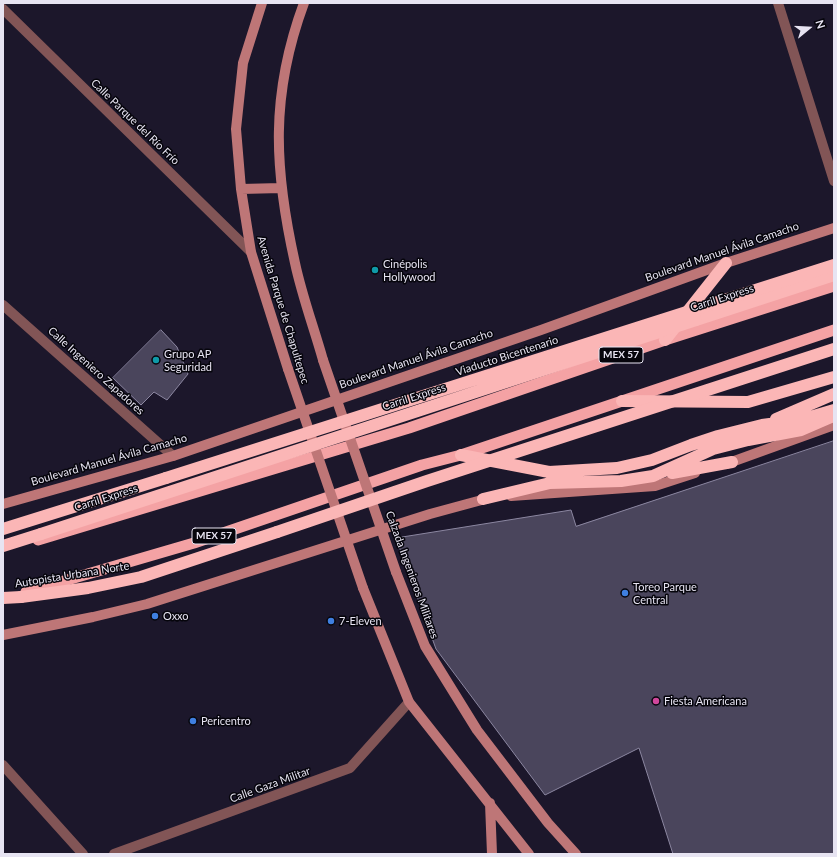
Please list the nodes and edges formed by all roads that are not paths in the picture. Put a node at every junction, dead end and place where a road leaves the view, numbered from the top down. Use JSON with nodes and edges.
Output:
{"nodes":[{"id":1,"x":262,"y":3,"type":"edge"},
{"id":2,"x":304,"y":3,"type":"edge"},
{"id":3,"x":778,"y":3,"type":"edge"},
{"id":4,"x":3,"y":9,"type":"edge"},
{"id":5,"x":834,"y":182,"type":"edge"},
{"id":6,"x":281,"y":188,"type":"junction"},
{"id":7,"x":241,"y":189,"type":"junction"},
{"id":8,"x":834,"y":228,"type":"edge"},
{"id":9,"x":251,"y":252,"type":"junction"},
{"id":10,"x":726,"y":263,"type":"junction"},
{"id":11,"x":834,"y":265,"type":"edge"},
{"id":12,"x":834,"y":275,"type":"edge"},
{"id":13,"x":834,"y":286,"type":"edge"},
{"id":14,"x":3,"y":304,"type":"edge"},
{"id":15,"x":834,"y":330,"type":"edge"},
{"id":16,"x":665,"y":340,"type":"junction"},
{"id":17,"x":834,"y":349,"type":"edge"},
{"id":18,"x":834,"y":377,"type":"edge"},
{"id":19,"x":834,"y":394,"type":"edge"},
{"id":20,"x":622,"y":401,"type":"junction"},
{"id":21,"x":834,"y":410,"type":"edge"},
{"id":22,"x":834,"y":416,"type":"edge"},
{"id":23,"x":762,"y":425,"type":"junction"},
{"id":24,"x":834,"y":425,"type":"edge"},
{"id":25,"x":173,"y":456,"type":"junction"},
{"id":26,"x":461,"y":456,"type":"junction"},
{"id":27,"x":732,"y":462,"type":"junction"},
{"id":28,"x":653,"y":476,"type":"junction"},
{"id":29,"x":482,"y":499,"type":"junction"},
{"id":30,"x":3,"y":504,"type":"edge"},
{"id":31,"x":3,"y":529,"type":"edge"},
{"id":32,"x":3,"y":546,"type":"edge"},
{"id":33,"x":3,"y":550,"type":"edge"},
{"id":34,"x":6,"y":597,"type":"edge"},
{"id":35,"x":3,"y":604,"type":"edge"},
{"id":36,"x":3,"y":635,"type":"edge"},
{"id":37,"x":409,"y":702,"type":"junction"},
{"id":38,"x":3,"y":765,"type":"edge"},
{"id":39,"x":490,"y":803,"type":"junction"},
{"id":40,"x":83,"y":854,"type":"edge"},
{"id":41,"x":114,"y":854,"type":"edge"},
{"id":42,"x":492,"y":854,"type":"edge"},
{"id":43,"x":529,"y":854,"type":"edge"},
{"id":44,"x":576,"y":854,"type":"edge"}],
"edges":[{"from":1,"to":7,"type":"main road","name":"Avenida Parque de Chapultepec"},
{"from":2,"to":6,"type":"main road"},
{"from":3,"to":5,"type":"street"},
{"from":4,"to":9,"type":"street","name":"Calle Parque del Río Frío"},
{"from":6,"to":7,"type":"main road"},
{"from":6,"to":44,"type":"main road","name":"Calzada Ingenieros Militares","bridge":true},
{"from":7,"to":9,"type":"main road","name":"Avenida Parque de Chapultepec"},
{"from":8,"to":10,"type":"main road","name":"Boulevard Manuel Ávila Camacho"},
{"from":9,"to":37,"type":"main road","name":"Avenida Parque de Chapultepec","bridge":true},
{"from":10,"to":16,"type":"highway"},
{"from":10,"to":25,"type":"main road","name":"Boulevard Manuel Ávila Camacho"},
{"from":11,"to":31,"type":"highway","name":"Viaducto Bicentenario","bridge":true},
{"from":12,"to":32,"type":"highway","name":"Carril Express","bridge":true},
{"from":13,"to":16,"type":"highway","number":"MEX 57"},
{"from":14,"to":25,"type":"street","name":"Calle Ingeniero Zapadores"},
{"from":15,"to":20,"type":"highway","number":"MEX 57"},
{"from":16,"to":33,"type":"highway","number":"MEX 57"},
{"from":17,"to":34,"type":"highway","name":"Autopista Urbana Norte","bridge":true},
{"from":18,"to":20,"type":"highway"},
{"from":19,"to":23,"type":"highway"},
{"from":20,"to":26,"type":"highway","number":"MEX 57"},
{"from":21,"to":23,"type":"highway"},
{"from":22,"to":28,"type":"highway"},
{"from":23,"to":26,"type":"highway"},
{"from":24,"to":27,"type":"main road"},
{"from":25,"to":30,"type":"main road","name":"Boulevard Manuel Ávila Camacho"},
{"from":26,"to":34,"type":"highway","number":"MEX 57"},
{"from":27,"to":28,"type":"highway"},
{"from":27,"to":29,"type":"main road"},
{"from":28,"to":29,"type":"highway"},
{"from":29,"to":36,"type":"main road"},
{"from":34,"to":35,"type":"highway"},
{"from":37,"to":39,"type":"main road"},
{"from":37,"to":41,"type":"street","name":"Calle Gaza Militar"},
{"from":38,"to":40,"type":"street"},
{"from":39,"to":42,"type":"main road"},
{"from":39,"to":43,"type":"main road"}]}
